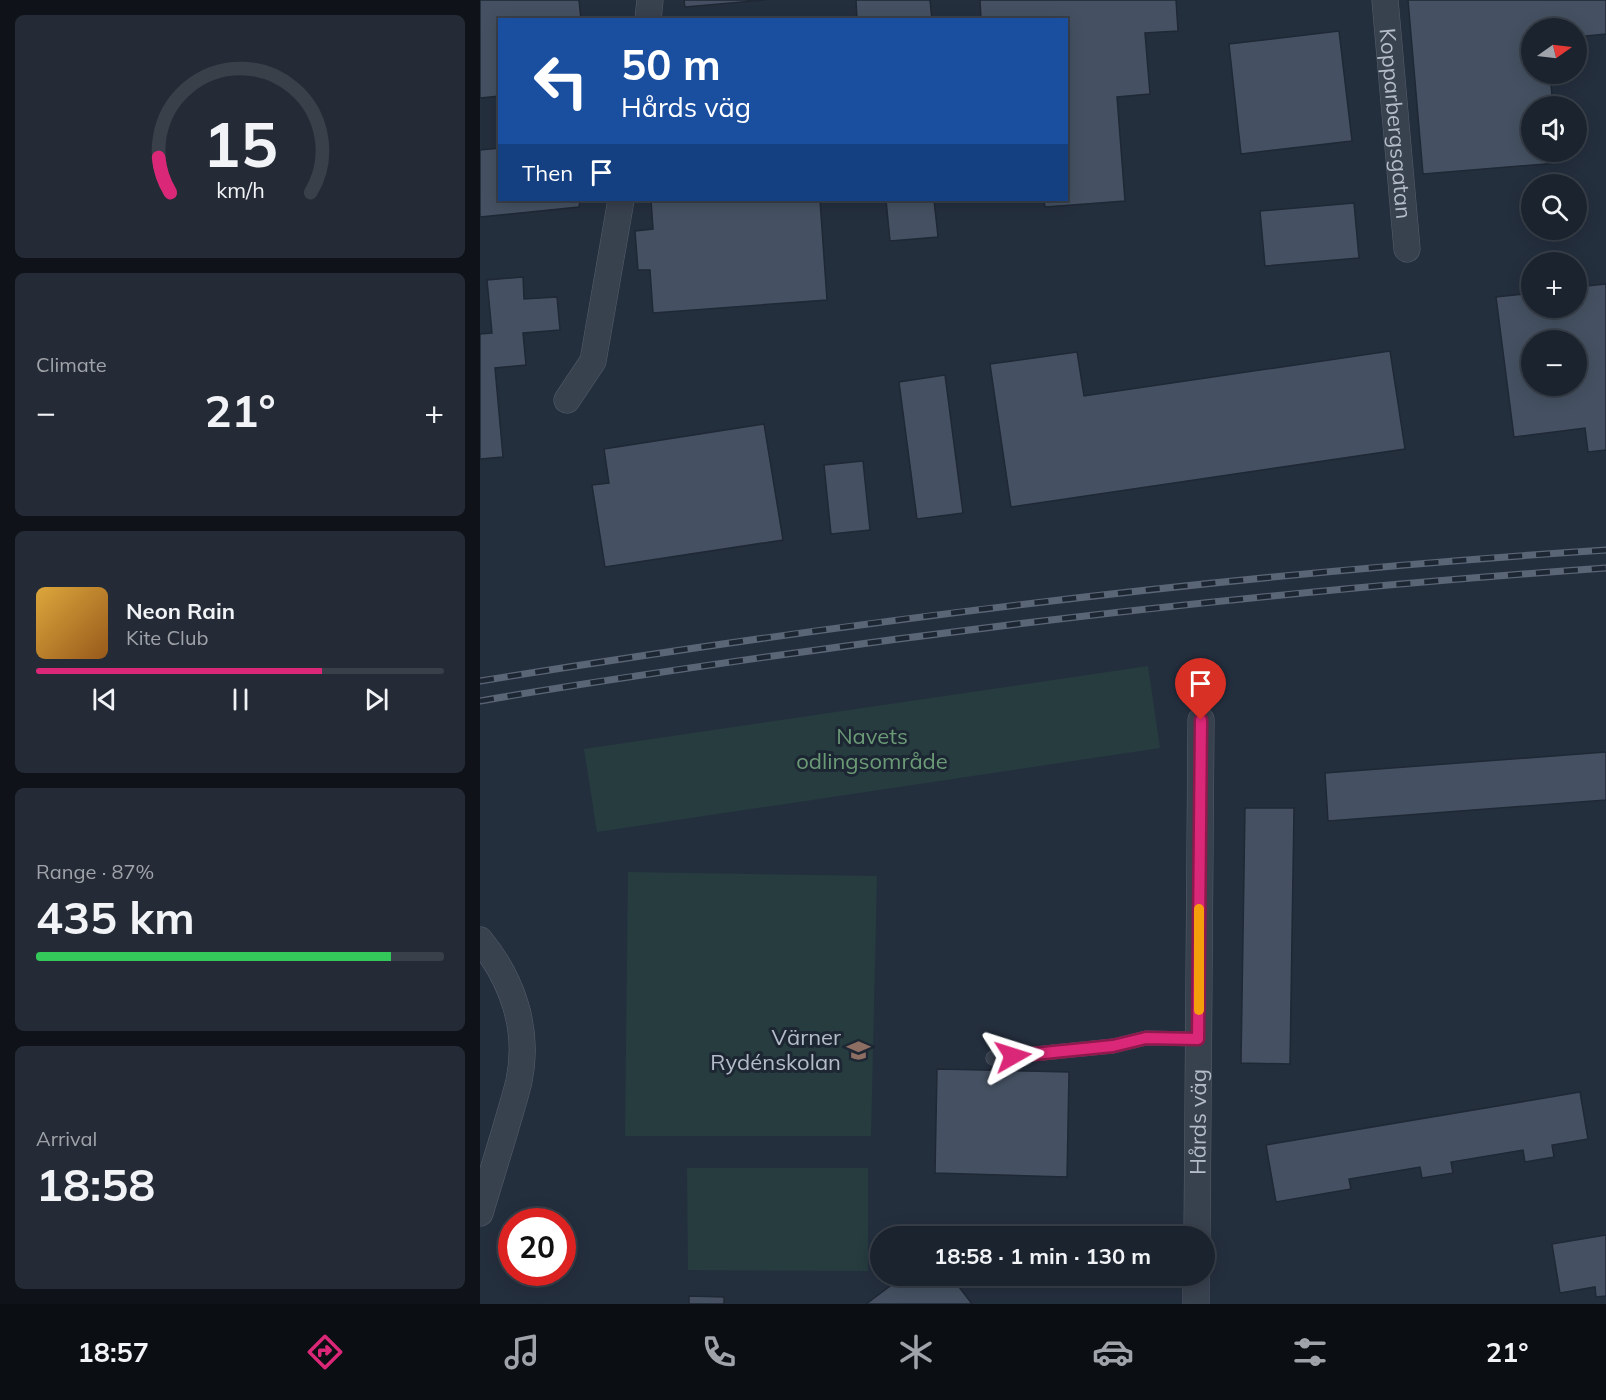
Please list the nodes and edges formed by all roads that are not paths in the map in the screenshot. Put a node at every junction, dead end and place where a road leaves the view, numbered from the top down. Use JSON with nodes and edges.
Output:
{"nodes":[{"id":1,"x":650,"y":0,"type":"edge"},
{"id":2,"x":1384,"y":0,"type":"edge"},
{"id":3,"x":648,"y":18,"type":"edge"},
{"id":4,"x":621,"y":201,"type":"edge"},
{"id":5,"x":1407,"y":249,"type":"dead end"},
{"id":6,"x":567,"y":400,"type":"dead end"},
{"id":7,"x":1201,"y":720,"type":"dead end"},
{"id":8,"x":480,"y":940,"type":"edge"},
{"id":9,"x":1198,"y":1039,"type":"junction"},
{"id":10,"x":993,"y":1058,"type":"dead end"},
{"id":11,"x":480,"y":1213,"type":"edge"},
{"id":12,"x":1197,"y":1226,"type":"edge"},
{"id":13,"x":1197,"y":1286,"type":"edge"},
{"id":14,"x":1196,"y":1304,"type":"edge"}],
"edges":[{"from":1,"to":3,"type":"street"},
{"from":2,"to":5,"type":"street","name":"Kopparbergsgatan"},
{"from":4,"to":6,"type":"street"},
{"from":7,"to":9,"type":"street","name":"Hårds väg"},
{"from":8,"to":11,"type":"street"},
{"from":9,"to":10,"type":"lane"},
{"from":9,"to":12,"type":"street","name":"Hårds väg"},
{"from":13,"to":14,"type":"street"}]}
